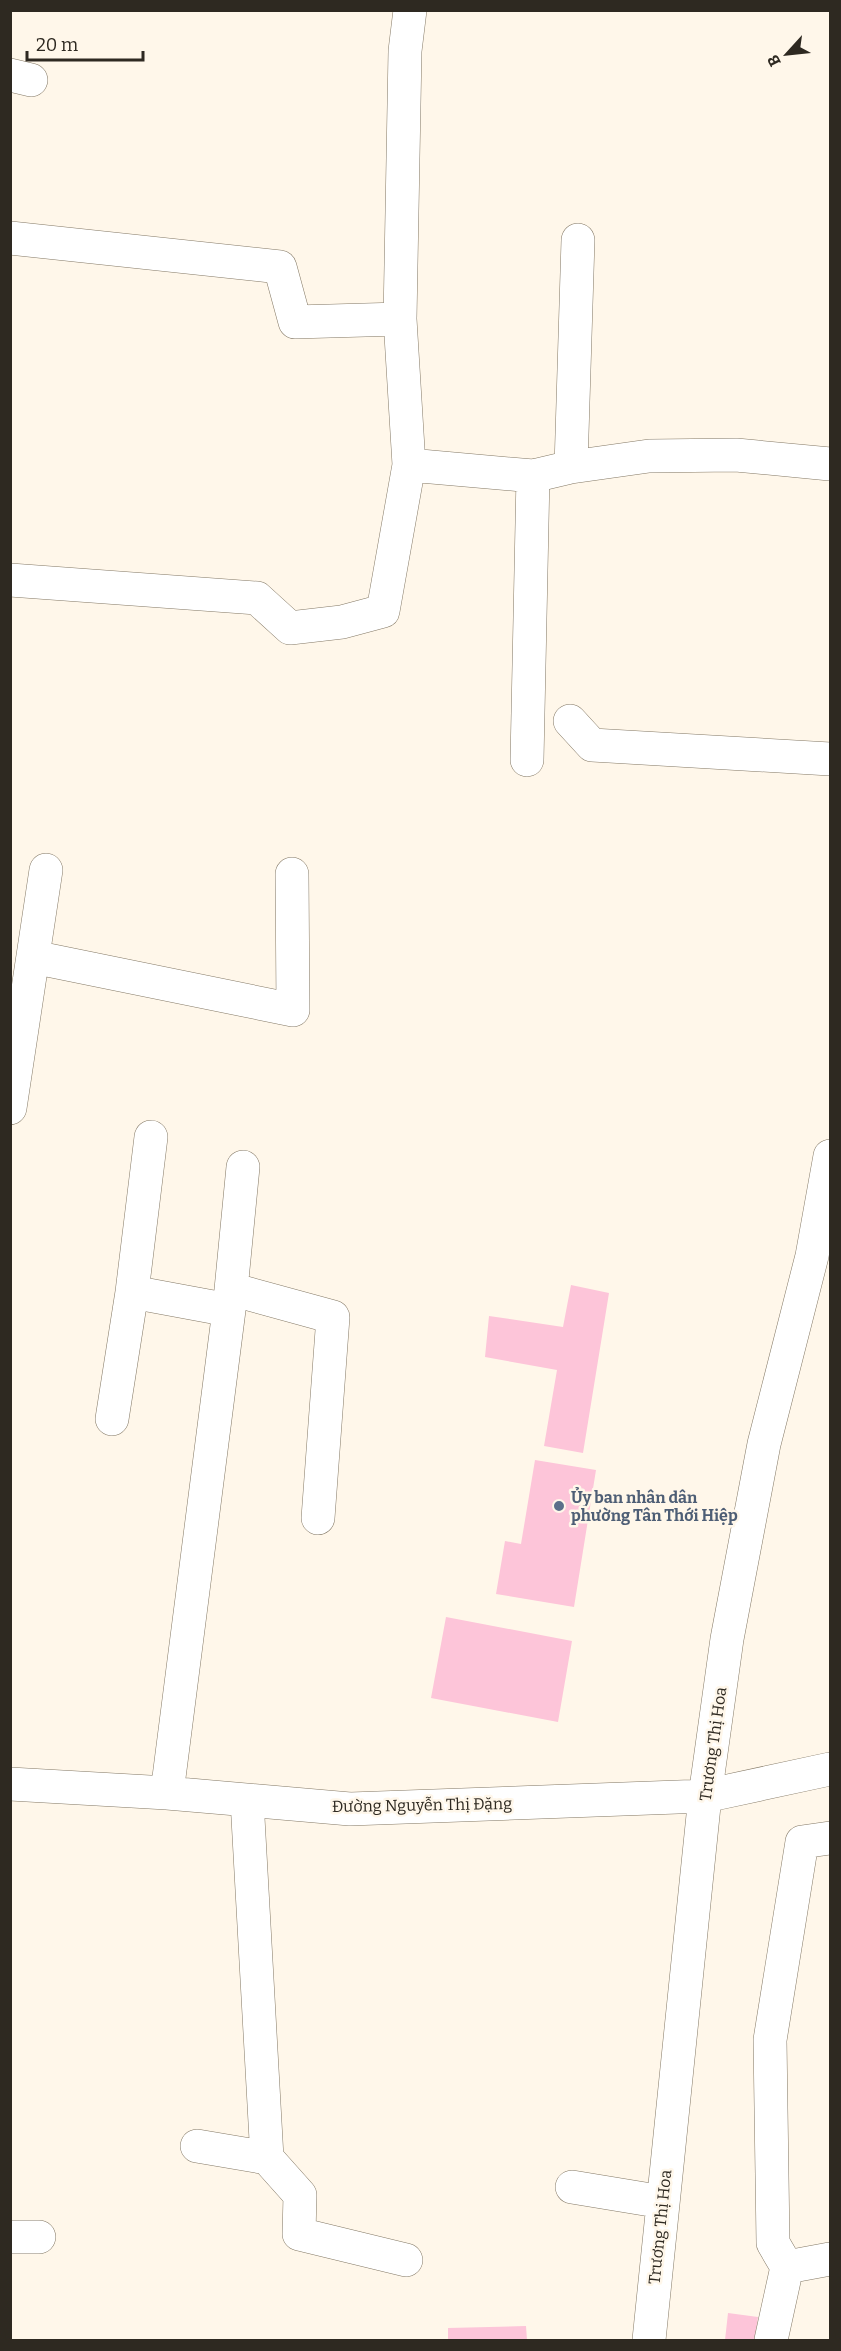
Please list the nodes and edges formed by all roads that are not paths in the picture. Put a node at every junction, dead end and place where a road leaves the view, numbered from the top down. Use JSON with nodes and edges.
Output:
{"nodes":[{"id":1,"x":410,"y":10,"type":"edge"},
{"id":2,"x":10,"y":238,"type":"edge"},
{"id":3,"x":578,"y":240,"type":"dead end"},
{"id":4,"x":400,"y":319,"type":"junction"},
{"id":5,"x":831,"y":464,"type":"edge"},
{"id":6,"x":410,"y":465,"type":"junction"},
{"id":7,"x":571,"y":467,"type":"junction"},
{"id":8,"x":533,"y":476,"type":"junction"},
{"id":9,"x":10,"y":580,"type":"edge"},
{"id":10,"x":570,"y":721,"type":"dead end"},
{"id":11,"x":831,"y":759,"type":"edge"},
{"id":12,"x":527,"y":760,"type":"dead end"},
{"id":13,"x":46,"y":870,"type":"dead end"},
{"id":14,"x":292,"y":874,"type":"dead end"},
{"id":15,"x":33,"y":957,"type":"junction"},
{"id":16,"x":10,"y":1108,"type":"edge"},
{"id":17,"x":150,"y":1137,"type":"dead end"},
{"id":18,"x":831,"y":1156,"type":"edge"},
{"id":19,"x":243,"y":1167,"type":"dead end"},
{"id":20,"x":821,"y":1256,"type":"edge"},
{"id":21,"x":132,"y":1292,"type":"junction"},
{"id":22,"x":230,"y":1300,"type":"junction"},
{"id":23,"x":112,"y":1419,"type":"dead end"},
{"id":24,"x":318,"y":1518,"type":"dead end"},
{"id":25,"x":831,"y":1769,"type":"edge"},
{"id":26,"x":10,"y":1784,"type":"edge"},
{"id":27,"x":167,"y":1793,"type":"junction"},
{"id":28,"x":705,"y":1796,"type":"junction"},
{"id":29,"x":247,"y":1800,"type":"junction"},
{"id":30,"x":831,"y":1838,"type":"edge"},
{"id":31,"x":197,"y":2146,"type":"dead end"},
{"id":32,"x":267,"y":2158,"type":"junction"},
{"id":33,"x":572,"y":2187,"type":"dead end"},
{"id":34,"x":663,"y":2202,"type":"junction"},
{"id":35,"x":831,"y":2259,"type":"edge"},
{"id":36,"x":406,"y":2260,"type":"dead end"},
{"id":37,"x":786,"y":2267,"type":"junction"},
{"id":38,"x":649,"y":2340,"type":"edge"},
{"id":39,"x":771,"y":2340,"type":"edge"}],
"edges":[{"from":1,"to":4,"type":"street"},
{"from":2,"to":4,"type":"street"},
{"from":3,"to":7,"type":"street"},
{"from":4,"to":6,"type":"street"},
{"from":5,"to":7,"type":"street"},
{"from":6,"to":8,"type":"street"},
{"from":6,"to":9,"type":"street"},
{"from":7,"to":8,"type":"street"},
{"from":8,"to":12,"type":"street"},
{"from":10,"to":11,"type":"street"},
{"from":13,"to":15,"type":"street"},
{"from":14,"to":15,"type":"street"},
{"from":15,"to":16,"type":"street"},
{"from":17,"to":21,"type":"street"},
{"from":18,"to":20,"type":"street","name":"Trương Thị Hoa"},
{"from":19,"to":22,"type":"street"},
{"from":20,"to":28,"type":"street","name":"Trương Thị Hoa"},
{"from":21,"to":22,"type":"street"},
{"from":21,"to":23,"type":"street"},
{"from":22,"to":24,"type":"street"},
{"from":22,"to":27,"type":"street"},
{"from":25,"to":28,"type":"street","name":"Đường Nguyễn Thị Đặng"},
{"from":26,"to":27,"type":"street","name":"Đường Nguyễn Thị Đặng"},
{"from":27,"to":29,"type":"street","name":"Đường Nguyễn Thị Đặng"},
{"from":28,"to":29,"type":"street","name":"Đường Nguyễn Thị Đặng"},
{"from":28,"to":34,"type":"street","name":"Trương Thị Hoa"},
{"from":29,"to":32,"type":"street"},
{"from":30,"to":37,"type":"street"},
{"from":31,"to":32,"type":"street"},
{"from":32,"to":36,"type":"street"},
{"from":33,"to":34,"type":"street"},
{"from":34,"to":38,"type":"street","name":"Trương Thị Hoa"},
{"from":35,"to":37,"type":"street"},
{"from":37,"to":39,"type":"street"}]}
